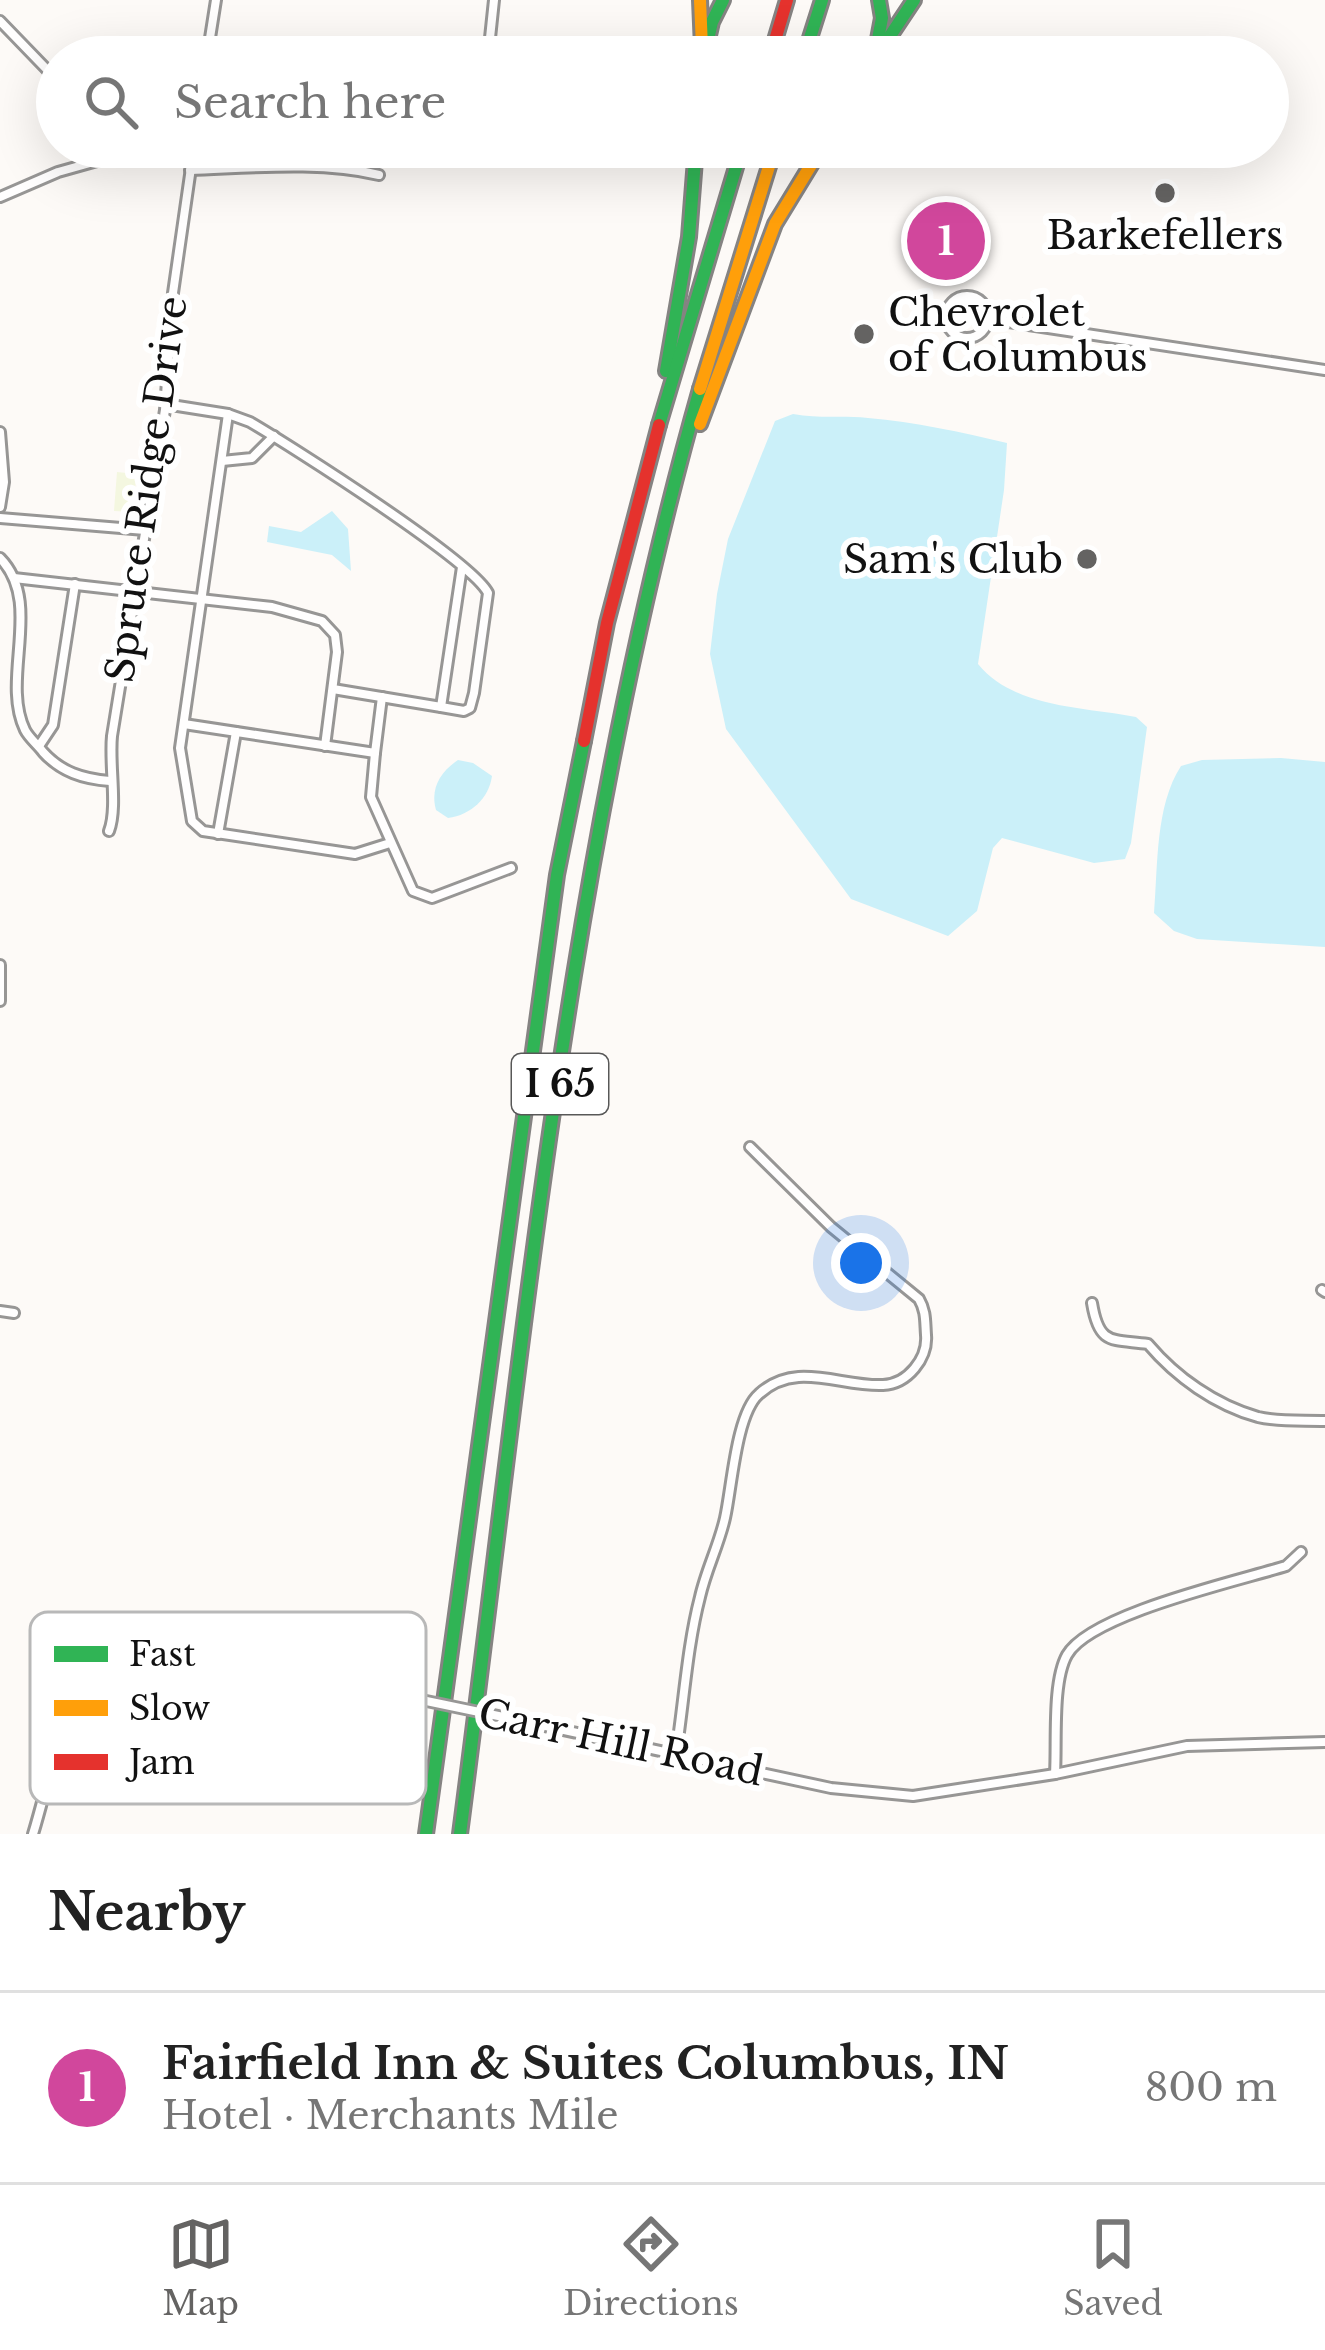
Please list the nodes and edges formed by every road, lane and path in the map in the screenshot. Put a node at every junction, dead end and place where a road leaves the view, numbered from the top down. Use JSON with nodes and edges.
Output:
{"nodes":[{"id":1,"x":216,"y":0,"type":"edge"},
{"id":2,"x":494,"y":0,"type":"edge"},
{"id":3,"x":700,"y":0,"type":"edge"},
{"id":4,"x":723,"y":0,"type":"edge"},
{"id":5,"x":787,"y":0,"type":"edge"},
{"id":6,"x":822,"y":0,"type":"edge"},
{"id":7,"x":879,"y":0,"type":"edge"},
{"id":8,"x":914,"y":0,"type":"edge"},
{"id":9,"x":0,"y":21,"type":"edge"},
{"id":10,"x":210,"y":36,"type":"edge"},
{"id":11,"x":490,"y":36,"type":"edge"},
{"id":12,"x":702,"y":36,"type":"edge"},
{"id":13,"x":710,"y":36,"type":"edge"},
{"id":14,"x":776,"y":36,"type":"edge"},
{"id":15,"x":811,"y":36,"type":"edge"},
{"id":16,"x":881,"y":36,"type":"edge"},
{"id":17,"x":889,"y":36,"type":"edge"},
{"id":18,"x":36,"y":58,"type":"edge"},
{"id":19,"x":69,"y":168,"type":"edge"},
{"id":20,"x":694,"y":168,"type":"edge"},
{"id":21,"x":736,"y":168,"type":"edge"},
{"id":22,"x":769,"y":168,"type":"edge"},
{"id":23,"x":809,"y":168,"type":"edge"},
{"id":24,"x":190,"y":170,"type":"joint"},
{"id":25,"x":379,"y":176,"type":"dead end"},
{"id":26,"x":0,"y":197,"type":"edge"},
{"id":27,"x":988,"y":320,"type":"junction"},
{"id":28,"x":1325,"y":370,"type":"edge"},
{"id":29,"x":165,"y":404,"type":"junction"},
{"id":30,"x":228,"y":414,"type":"junction"},
{"id":31,"x":658,"y":419,"type":"junction"},
{"id":32,"x":0,"y":432,"type":"edge"},
{"id":33,"x":274,"y":436,"type":"junction"},
{"id":34,"x":221,"y":461,"type":"junction"},
{"id":35,"x":0,"y":471,"type":"edge"},
{"id":36,"x":678,"y":475,"type":"junction"},
{"id":37,"x":0,"y":507,"type":"edge"},
{"id":38,"x":0,"y":518,"type":"edge"},
{"id":39,"x":146,"y":530,"type":"junction"},
{"id":40,"x":0,"y":558,"type":"edge"},
{"id":41,"x":462,"y":567,"type":"junction"},
{"id":42,"x":14,"y":578,"type":"junction"},
{"id":43,"x":75,"y":584,"type":"junction"},
{"id":44,"x":136,"y":590,"type":"junction"},
{"id":45,"x":200,"y":598,"type":"junction"},
{"id":46,"x":333,"y":689,"type":"junction"},
{"id":47,"x":382,"y":698,"type":"junction"},
{"id":48,"x":441,"y":707,"type":"junction"},
{"id":49,"x":184,"y":724,"type":"junction"},
{"id":50,"x":236,"y":733,"type":"junction"},
{"id":51,"x":39,"y":746,"type":"junction"},
{"id":52,"x":325,"y":746,"type":"junction"},
{"id":53,"x":374,"y":753,"type":"junction"},
{"id":54,"x":110,"y":781,"type":"junction"},
{"id":55,"x":109,"y":831,"type":"dead end"},
{"id":56,"x":218,"y":833,"type":"junction"},
{"id":57,"x":390,"y":843,"type":"junction"},
{"id":58,"x":511,"y":868,"type":"dead end"},
{"id":59,"x":0,"y":964,"type":"edge"},
{"id":60,"x":0,"y":1001,"type":"edge"},
{"id":61,"x":750,"y":1147,"type":"dead end"},
{"id":62,"x":1091,"y":1303,"type":"dead end"},
{"id":63,"x":0,"y":1311,"type":"edge"},
{"id":64,"x":14,"y":1313,"type":"dead end"},
{"id":65,"x":1325,"y":1421,"type":"edge"},
{"id":66,"x":1301,"y":1552,"type":"dead end"},
{"id":67,"x":426,"y":1701,"type":"edge"},
{"id":68,"x":1325,"y":1742,"type":"edge"},
{"id":69,"x":676,"y":1753,"type":"junction"},
{"id":70,"x":1055,"y":1774,"type":"junction"},
{"id":71,"x":42,"y":1804,"type":"edge"},
{"id":72,"x":33,"y":1834,"type":"edge"},
{"id":73,"x":426,"y":1834,"type":"edge"},
{"id":74,"x":460,"y":1834,"type":"edge"}],
"edges":[{"from":1,"to":10,"type":"street"},
{"from":2,"to":11,"type":"street"},
{"from":3,"to":12,"type":"highway"},
{"from":4,"to":13,"type":"highway"},
{"from":5,"to":14,"type":"highway"},
{"from":6,"to":15,"type":"highway"},
{"from":7,"to":16,"type":"highway"},
{"from":8,"to":17,"type":"highway"},
{"from":9,"to":18,"type":"street"},
{"from":19,"to":26,"type":"street"},
{"from":20,"to":31,"type":"highway"},
{"from":21,"to":31,"type":"highway","number":"I 65"},
{"from":22,"to":36,"type":"highway","number":"I 65"},
{"from":23,"to":36,"type":"highway"},
{"from":24,"to":25,"type":"street"},
{"from":24,"to":29,"type":"street","name":"Spruce Ridge Drive"},
{"from":27,"to":27,"type":"street"},
{"from":27,"to":28,"type":"street"},
{"from":29,"to":30,"type":"street"},
{"from":29,"to":39,"type":"street","name":"Spruce Ridge Drive"},
{"from":30,"to":33,"type":"street"},
{"from":30,"to":34,"type":"street"},
{"from":31,"to":73,"type":"highway","number":"I 65"},
{"from":32,"to":35,"type":"street"},
{"from":33,"to":34,"type":"street"},
{"from":33,"to":41,"type":"street"},
{"from":34,"to":45,"type":"street"},
{"from":35,"to":37,"type":"street"},
{"from":36,"to":74,"type":"highway","number":"I 65"},
{"from":38,"to":39,"type":"street"},
{"from":39,"to":44,"type":"street","name":"Spruce Ridge Drive"},
{"from":40,"to":42,"type":"street"},
{"from":41,"to":48,"type":"street"},
{"from":41,"to":48,"type":"street"},
{"from":42,"to":43,"type":"street"},
{"from":42,"to":51,"type":"street"},
{"from":43,"to":44,"type":"street"},
{"from":43,"to":51,"type":"street"},
{"from":44,"to":45,"type":"street"},
{"from":44,"to":54,"type":"street","name":"Spruce Ridge Drive"},
{"from":45,"to":46,"type":"street"},
{"from":45,"to":49,"type":"street"},
{"from":46,"to":47,"type":"street"},
{"from":46,"to":52,"type":"street"},
{"from":47,"to":48,"type":"street"},
{"from":47,"to":53,"type":"street"},
{"from":49,"to":50,"type":"street"},
{"from":49,"to":56,"type":"street"},
{"from":50,"to":52,"type":"street"},
{"from":50,"to":56,"type":"street"},
{"from":51,"to":54,"type":"street"},
{"from":52,"to":53,"type":"street"},
{"from":53,"to":57,"type":"street"},
{"from":54,"to":55,"type":"street","name":"Spruce Ridge Drive"},
{"from":56,"to":57,"type":"street"},
{"from":57,"to":58,"type":"street"},
{"from":59,"to":60,"type":"street"},
{"from":61,"to":69,"type":"street"},
{"from":62,"to":65,"type":"street"},
{"from":63,"to":64,"type":"street"},
{"from":66,"to":70,"type":"street"},
{"from":67,"to":69,"type":"street","name":"Carr Hill Road","bridge":true},
{"from":68,"to":70,"type":"street","name":"Carr Hill Road"},
{"from":69,"to":70,"type":"street","name":"Carr Hill Road"},
{"from":71,"to":72,"type":"street","name":"Carr Hill Road","bridge":true}]}
